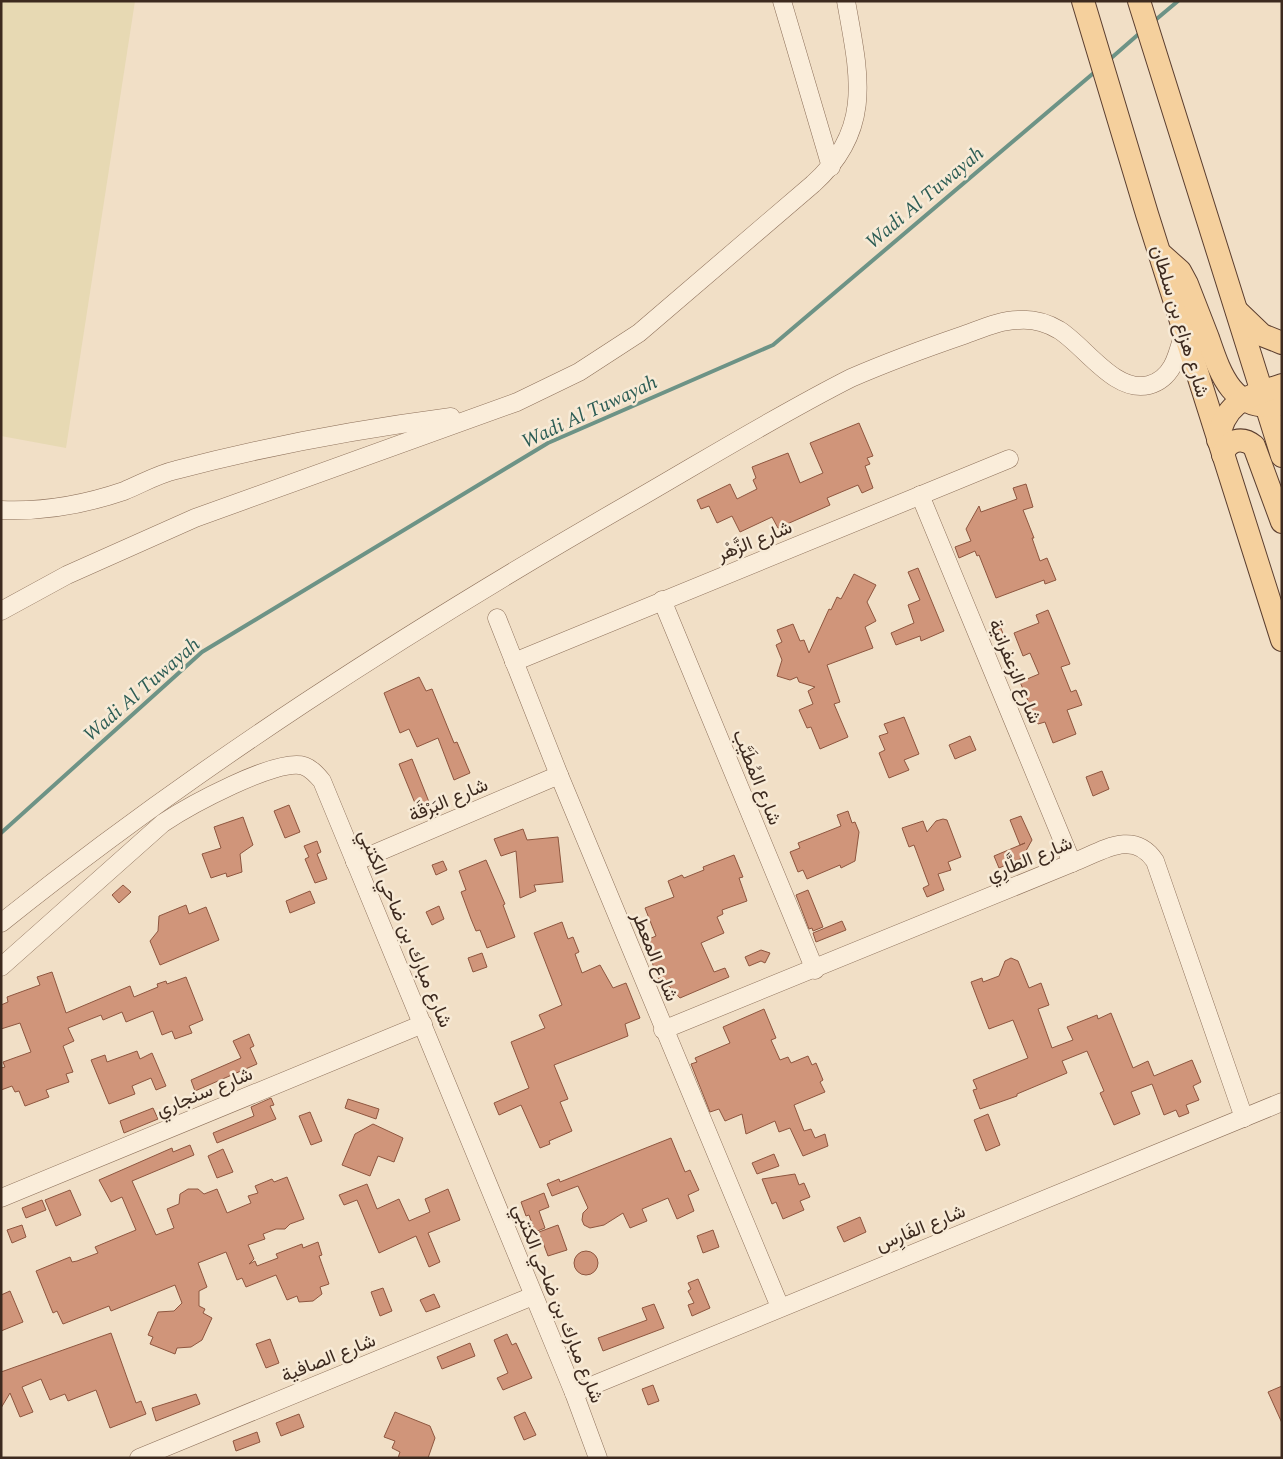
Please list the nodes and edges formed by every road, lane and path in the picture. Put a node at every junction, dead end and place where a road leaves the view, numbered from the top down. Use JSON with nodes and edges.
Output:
{"nodes":[{"id":1,"x":782,"y":1,"type":"edge"},
{"id":2,"x":846,"y":1,"type":"edge"},
{"id":3,"x":1083,"y":1,"type":"edge"},
{"id":4,"x":1139,"y":1,"type":"edge"},
{"id":5,"x":831,"y":167,"type":"junction"},
{"id":6,"x":1160,"y":253,"type":"junction"},
{"id":7,"x":1235,"y":309,"type":"junction"},
{"id":8,"x":1184,"y":331,"type":"junction"},
{"id":9,"x":1282,"y":342,"type":"edge"},
{"id":10,"x":1267,"y":398,"type":"edge"},
{"id":11,"x":484,"y":413,"type":"junction"},
{"id":12,"x":1221,"y":447,"type":"junction"},
{"id":13,"x":1282,"y":456,"type":"edge"},
{"id":14,"x":1009,"y":458,"type":"dead end"},
{"id":15,"x":920,"y":495,"type":"junction"},
{"id":16,"x":1,"y":510,"type":"edge"},
{"id":17,"x":1282,"y":522,"type":"edge"},
{"id":18,"x":662,"y":600,"type":"junction"},
{"id":19,"x":1,"y":612,"type":"edge"},
{"id":20,"x":497,"y":618,"type":"dead end"},
{"id":21,"x":1282,"y":640,"type":"edge"},
{"id":22,"x":514,"y":662,"type":"junction"},
{"id":23,"x":559,"y":775,"type":"junction"},
{"id":24,"x":355,"y":862,"type":"junction"},
{"id":25,"x":1072,"y":863,"type":"junction"},
{"id":26,"x":1,"y":923,"type":"edge"},
{"id":27,"x":1,"y":967,"type":"edge"},
{"id":28,"x":815,"y":970,"type":"junction"},
{"id":29,"x":423,"y":1024,"type":"junction"},
{"id":30,"x":663,"y":1030,"type":"junction"},
{"id":31,"x":1282,"y":1102,"type":"edge"},
{"id":32,"x":1244,"y":1118,"type":"junction"},
{"id":33,"x":1,"y":1198,"type":"edge"},
{"id":34,"x":533,"y":1296,"type":"junction"},
{"id":35,"x":780,"y":1308,"type":"junction"},
{"id":36,"x":574,"y":1393,"type":"junction"},
{"id":37,"x":139,"y":1458,"type":"edge"},
{"id":38,"x":598,"y":1458,"type":"edge"}],
"edges":[{"from":1,"to":5,"type":"street"},
{"from":2,"to":5,"type":"street"},
{"from":3,"to":6,"type":"main road","name":"شارع هزاع بن سلطان"},
{"from":4,"to":7,"type":"main road"},
{"from":5,"to":11,"type":"street"},
{"from":6,"to":8,"type":"main road","name":"شارع هزاع بن سلطان"},
{"from":6,"to":10,"type":"main road"},
{"from":7,"to":9,"type":"main road"},
{"from":7,"to":10,"type":"main road"},
{"from":8,"to":12,"type":"main road","name":"شارع هزاع بن سلطان"},
{"from":8,"to":26,"type":"street"},
{"from":10,"to":12,"type":"main road"},
{"from":10,"to":13,"type":"main road"},
{"from":11,"to":16,"type":"street"},
{"from":11,"to":19,"type":"street"},
{"from":12,"to":17,"type":"main road"},
{"from":12,"to":21,"type":"main road","name":"شارع هزاع بن سلطان"},
{"from":14,"to":15,"type":"street","name":"شارع الزَّهْر"},
{"from":15,"to":18,"type":"street","name":"شارع الزَّهْر"},
{"from":15,"to":25,"type":"street","name":"شارع الزعفرانية"},
{"from":18,"to":22,"type":"street","name":"شارع الزَّهْر"},
{"from":18,"to":28,"type":"street","name":"شارع المُطَيَّب"},
{"from":20,"to":22,"type":"street","name":"شارع المعطر"},
{"from":22,"to":23,"type":"street","name":"شارع المعطر"},
{"from":23,"to":24,"type":"street","name":"شارع البَرْقَة"},
{"from":23,"to":30,"type":"street","name":"شارع المعطر"},
{"from":24,"to":27,"type":"street","name":"شارع مبارك بن ضاحي الكتبي"},
{"from":24,"to":29,"type":"street","name":"شارع مبارك بن ضاحي الكتبي"},
{"from":25,"to":28,"type":"street","name":"شارع الطَّارِي"},
{"from":25,"to":32,"type":"street","name":"شارع الطَّارِي"},
{"from":28,"to":30,"type":"street","name":"شارع الطَّارِي"},
{"from":29,"to":33,"type":"street","name":"شارع سنجاري"},
{"from":29,"to":34,"type":"street","name":"شارع مبارك بن ضاحي الكتبي"},
{"from":30,"to":35,"type":"street","name":"شارع المعطر"},
{"from":31,"to":32,"type":"street","name":"شارع الفَارِس"},
{"from":32,"to":35,"type":"street","name":"شارع الفَارِس"},
{"from":34,"to":36,"type":"street","name":"شارع مبارك بن ضاحي الكتبي"},
{"from":34,"to":37,"type":"street","name":"شارع الصافية"},
{"from":35,"to":36,"type":"street","name":"شارع الفَارِس"},
{"from":36,"to":38,"type":"street","name":"شارع مبارك بن ضاحي الكتبي"}]}
